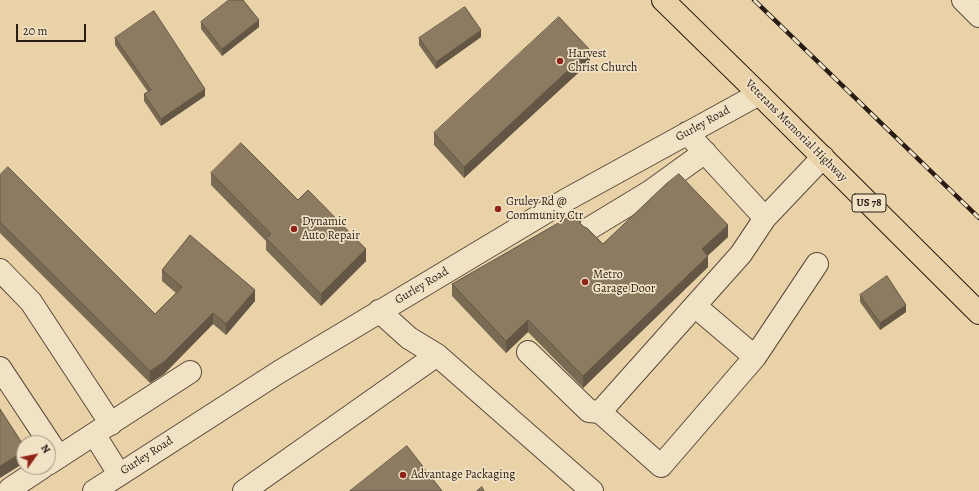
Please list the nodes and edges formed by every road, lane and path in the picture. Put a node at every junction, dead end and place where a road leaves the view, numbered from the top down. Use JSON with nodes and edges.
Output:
{"nodes":[{"id":1,"x":662,"y":0,"type":"edge"},
{"id":2,"x":963,"y":0,"type":"edge"},
{"id":3,"x":979,"y":16,"type":"edge"},
{"id":4,"x":759,"y":94,"type":"junction"},
{"id":5,"x":687,"y":133,"type":"junction"},
{"id":6,"x":705,"y":152,"type":"junction"},
{"id":7,"x":822,"y":157,"type":"junction"},
{"id":8,"x":765,"y":218,"type":"junction"},
{"id":9,"x":590,"y":228,"type":"dead end"},
{"id":10,"x":818,"y":264,"type":"dead end"},
{"id":11,"x":0,"y":270,"type":"edge"},
{"id":12,"x":695,"y":306,"type":"junction"},
{"id":13,"x":379,"y":311,"type":"junction"},
{"id":14,"x":979,"y":313,"type":"edge"},
{"id":15,"x":528,"y":352,"type":"dead end"},
{"id":16,"x":437,"y":355,"type":"junction"},
{"id":17,"x":754,"y":357,"type":"junction"},
{"id":18,"x":0,"y":368,"type":"edge"},
{"id":19,"x":190,"y":372,"type":"dead end"},
{"id":20,"x":600,"y":412,"type":"junction"},
{"id":21,"x":103,"y":429,"type":"junction"},
{"id":22,"x":36,"y":435,"type":"edge"},
{"id":23,"x":56,"y":458,"type":"edge"},
{"id":24,"x":31,"y":475,"type":"edge"},
{"id":25,"x":110,"y":484,"type":"edge"},
{"id":26,"x":10,"y":489,"type":"dead end"},
{"id":27,"x":244,"y":491,"type":"edge"},
{"id":28,"x":592,"y":491,"type":"edge"}],
"edges":[{"from":1,"to":4,"type":"main road","name":"Veterans Memorial Highway","number":"US 78"},
{"from":2,"to":3,"type":"street"},
{"from":4,"to":5,"type":"street","name":"Gurley Road"},
{"from":4,"to":7,"type":"main road","name":"Veterans Memorial Highway","number":"US 78"},
{"from":5,"to":6,"type":"street"},
{"from":5,"to":13,"type":"street","name":"Gurley Road"},
{"from":6,"to":8,"type":"street"},
{"from":6,"to":9,"type":"street"},
{"from":7,"to":8,"type":"street"},
{"from":7,"to":14,"type":"main road","name":"Veterans Memorial Highway","number":"US 78"},
{"from":8,"to":12,"type":"street"},
{"from":10,"to":17,"type":"street"},
{"from":11,"to":21,"type":"street"},
{"from":12,"to":17,"type":"street"},
{"from":12,"to":20,"type":"street"},
{"from":13,"to":16,"type":"street"},
{"from":13,"to":25,"type":"street","name":"Gurley Road"},
{"from":15,"to":20,"type":"street"},
{"from":16,"to":27,"type":"street"},
{"from":16,"to":28,"type":"street"},
{"from":17,"to":20,"type":"street"},
{"from":18,"to":22,"type":"street"},
{"from":19,"to":21,"type":"street"},
{"from":21,"to":23,"type":"street"},
{"from":21,"to":25,"type":"street"},
{"from":24,"to":26,"type":"street"}]}
